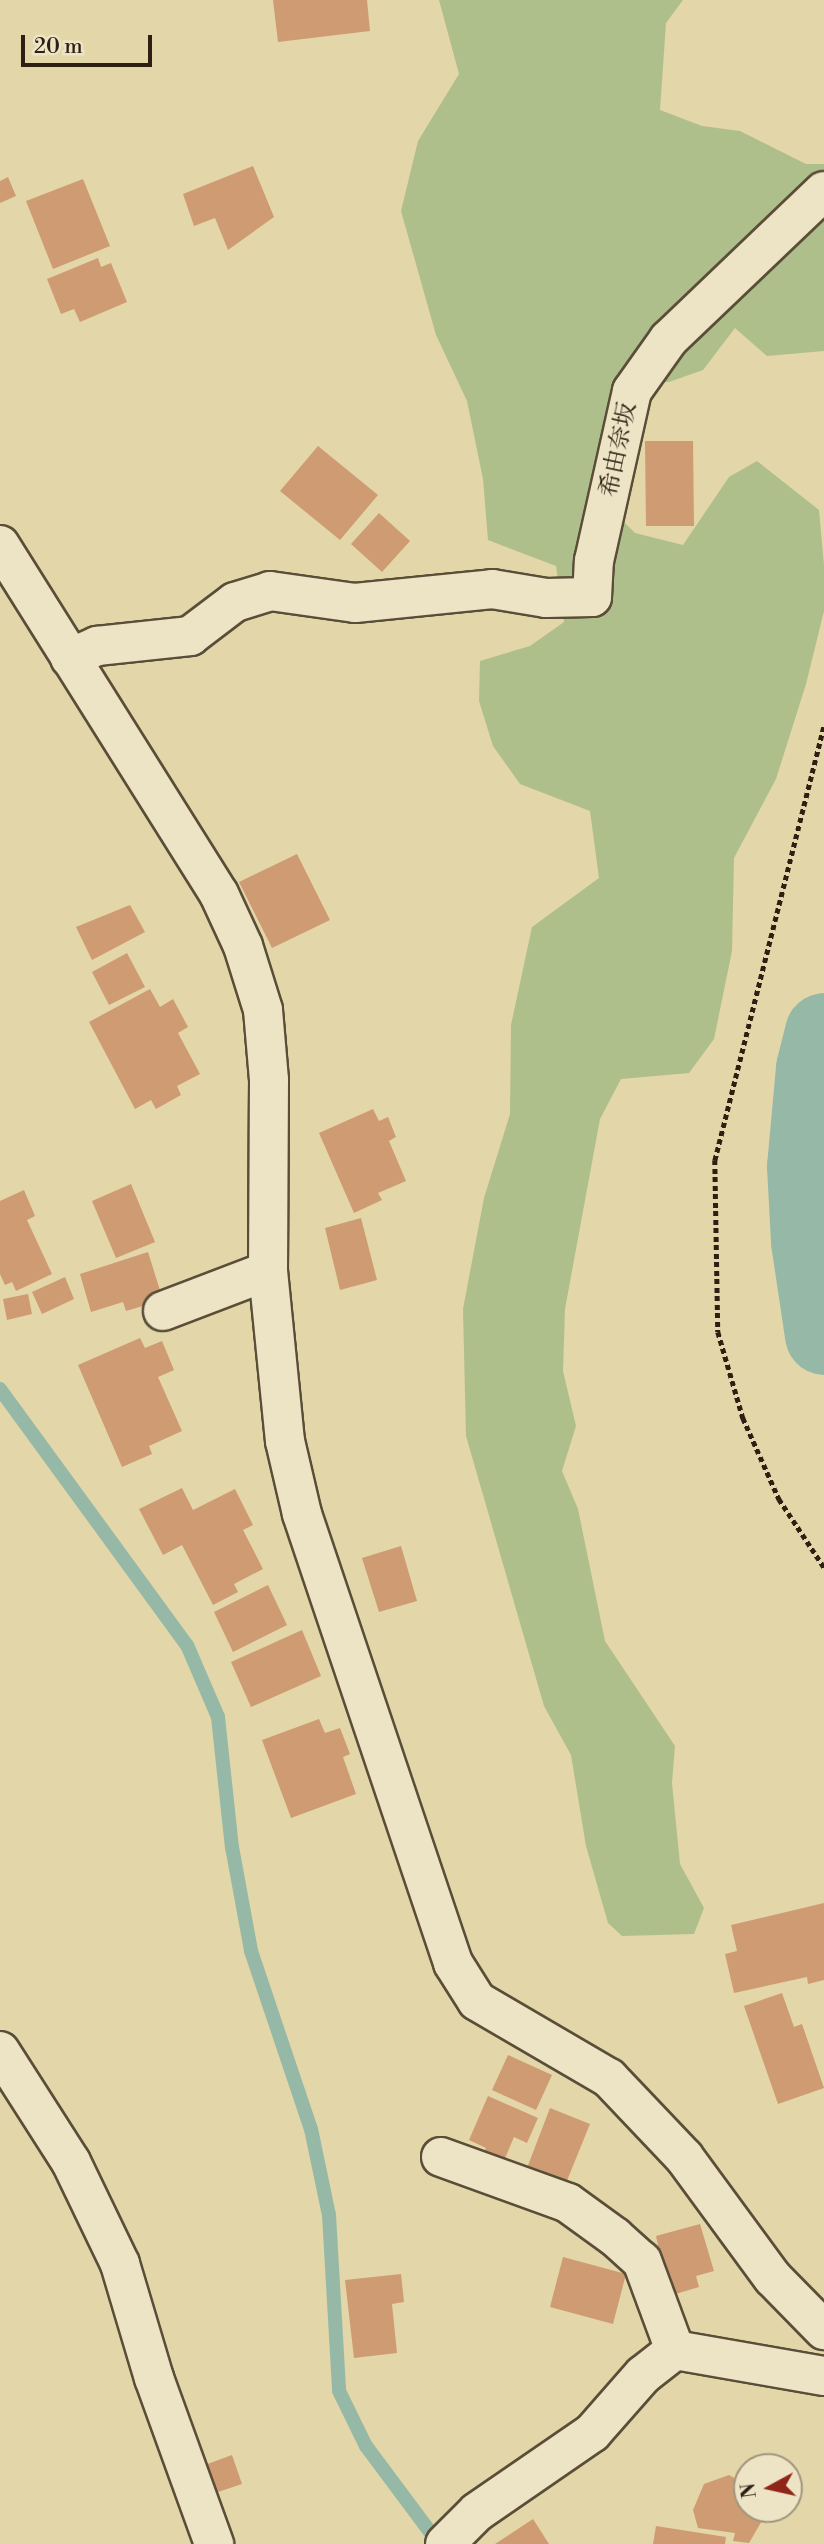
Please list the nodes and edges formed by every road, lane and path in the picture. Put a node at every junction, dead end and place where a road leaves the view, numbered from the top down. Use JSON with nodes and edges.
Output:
{"nodes":[{"id":1,"x":824,"y":191,"type":"edge"},
{"id":2,"x":0,"y":545,"type":"edge"},
{"id":3,"x":70,"y":658,"type":"junction"},
{"id":4,"x":824,"y":727,"type":"edge"},
{"id":5,"x":268,"y":1271,"type":"junction"},
{"id":6,"x":163,"y":1311,"type":"dead end"},
{"id":7,"x":824,"y":1567,"type":"edge"},
{"id":8,"x":0,"y":2051,"type":"edge"},
{"id":9,"x":441,"y":2157,"type":"dead end"},
{"id":10,"x":824,"y":2330,"type":"edge"},
{"id":11,"x":675,"y":2350,"type":"junction"},
{"id":12,"x":824,"y":2376,"type":"edge"},
{"id":13,"x":214,"y":2544,"type":"edge"},
{"id":14,"x":445,"y":2544,"type":"edge"}],
"edges":[{"from":1,"to":3,"type":"street","name":"希由奈坂"},
{"from":2,"to":3,"type":"street"},
{"from":3,"to":5,"type":"street"},
{"from":4,"to":7,"type":"path"},
{"from":5,"to":6,"type":"street"},
{"from":5,"to":10,"type":"street"},
{"from":8,"to":13,"type":"street"},
{"from":9,"to":11,"type":"street"},
{"from":11,"to":12,"type":"street"},
{"from":11,"to":14,"type":"street"}]}
